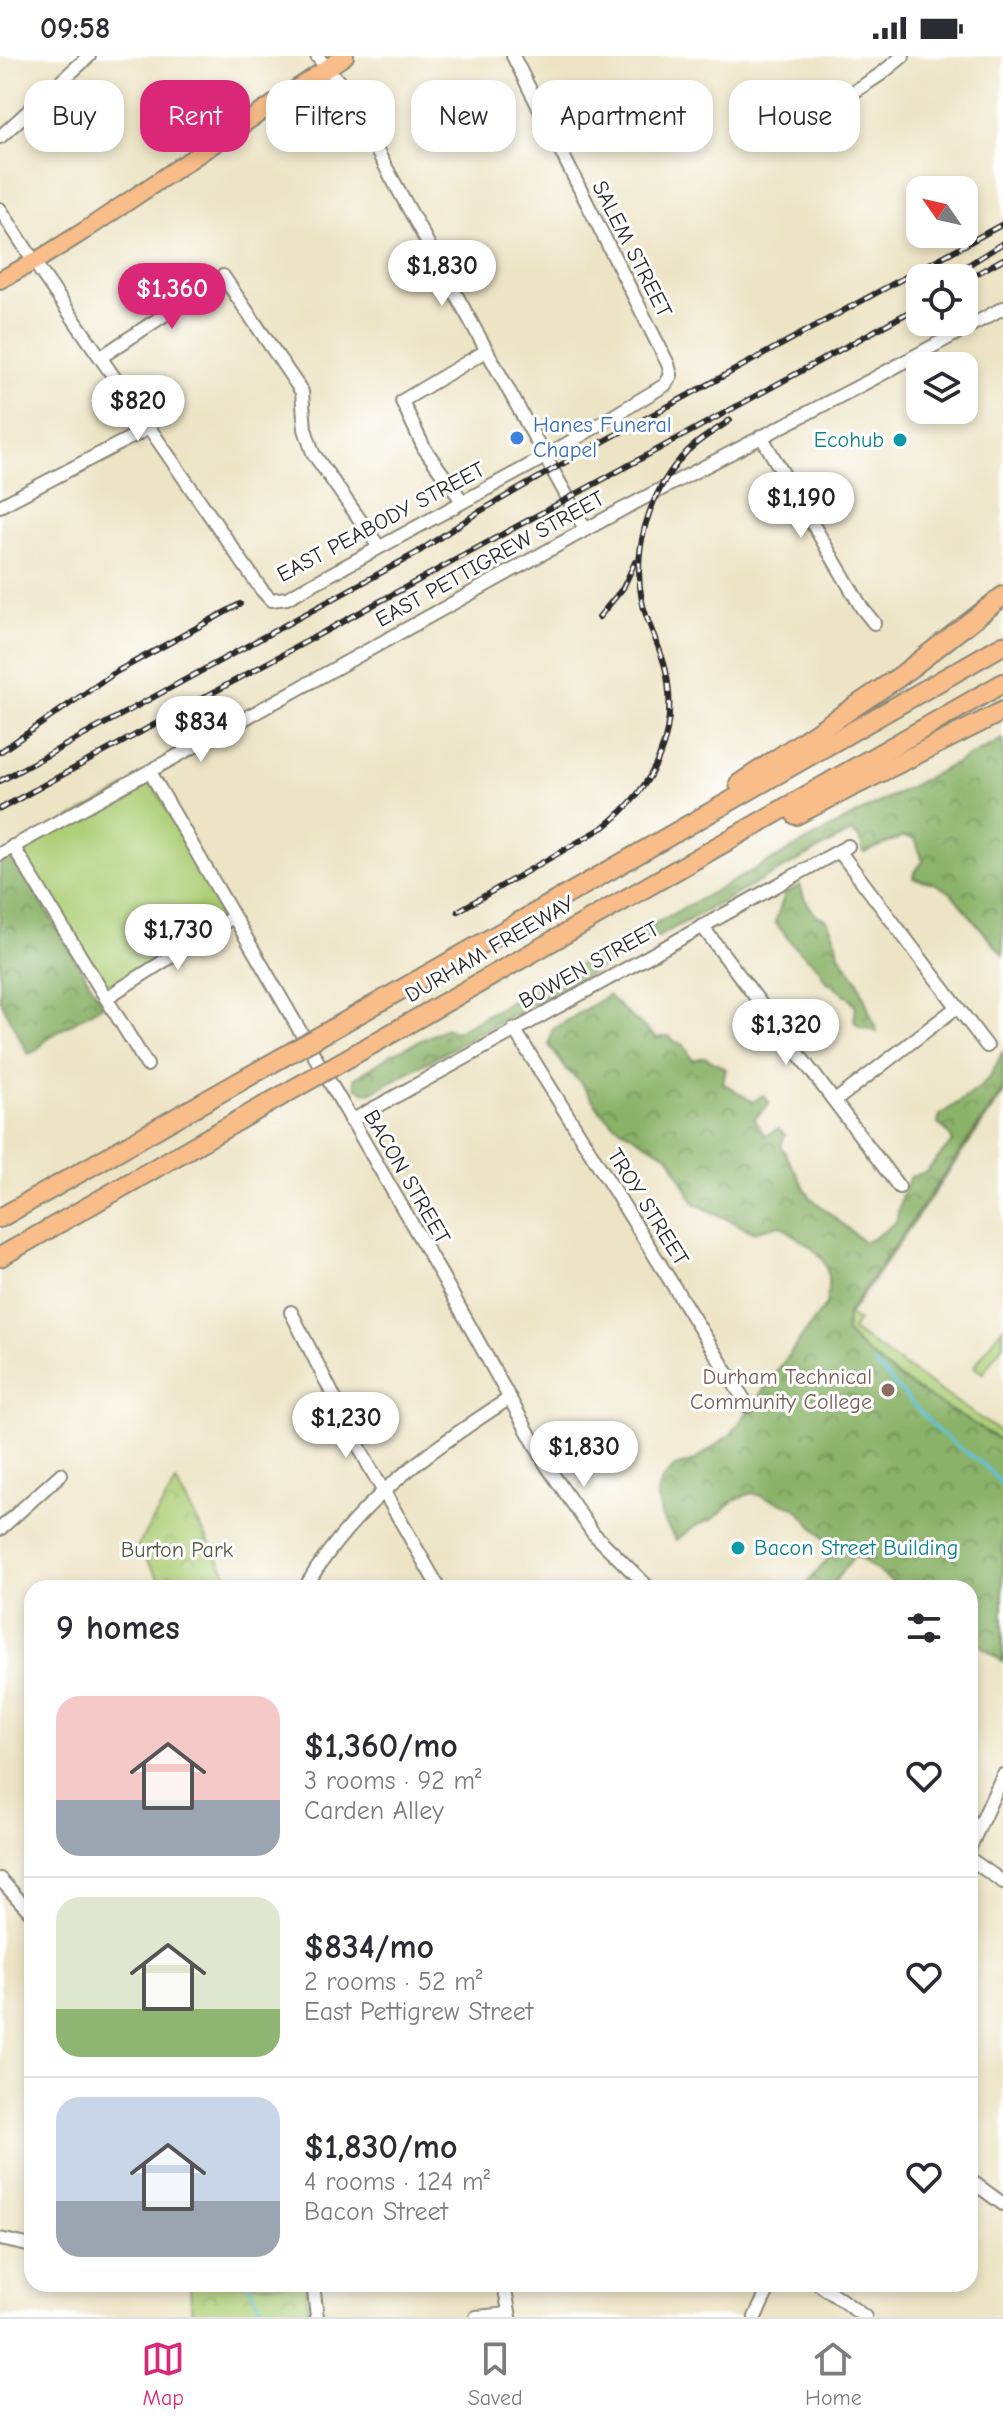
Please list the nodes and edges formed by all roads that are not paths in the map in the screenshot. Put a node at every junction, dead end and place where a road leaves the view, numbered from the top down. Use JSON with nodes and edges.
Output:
{"nodes":[{"id":1,"x":89,"y":56,"type":"edge"},
{"id":2,"x":345,"y":56,"type":"edge"},
{"id":3,"x":513,"y":56,"type":"edge"},
{"id":4,"x":903,"y":56,"type":"edge"},
{"id":5,"x":322,"y":62,"type":"edge"},
{"id":6,"x":860,"y":88,"type":"edge"},
{"id":7,"x":0,"y":137,"type":"edge"},
{"id":8,"x":0,"y":209,"type":"edge"},
{"id":9,"x":34,"y":262,"type":"junction"},
{"id":10,"x":0,"y":280,"type":"edge"},
{"id":11,"x":1003,"y":308,"type":"edge"},
{"id":12,"x":486,"y":351,"type":"junction"},
{"id":13,"x":101,"y":357,"type":"junction"},
{"id":14,"x":671,"y":375,"type":"joint"},
{"id":15,"x":149,"y":428,"type":"junction"},
{"id":16,"x":761,"y":436,"type":"junction"},
{"id":17,"x":545,"y":457,"type":"junction"},
{"id":18,"x":462,"y":501,"type":"junction"},
{"id":19,"x":0,"y":506,"type":"edge"},
{"id":20,"x":585,"y":529,"type":"junction"},
{"id":21,"x":379,"y":547,"type":"junction"},
{"id":22,"x":1003,"y":596,"type":"edge"},
{"id":23,"x":874,"y":623,"type":"dead end"},
{"id":24,"x":1003,"y":645,"type":"edge"},
{"id":25,"x":1003,"y":683,"type":"edge"},
{"id":26,"x":1003,"y":711,"type":"edge"},
{"id":27,"x":150,"y":772,"type":"junction"},
{"id":28,"x":13,"y":846,"type":"junction"},
{"id":29,"x":641,"y":852,"type":"junction"},
{"id":30,"x":0,"y":854,"type":"edge"},
{"id":31,"x":628,"y":898,"type":"junction"},
{"id":32,"x":233,"y":917,"type":"junction"},
{"id":33,"x":702,"y":926,"type":"junction"},
{"id":34,"x":106,"y":998,"type":"junction"},
{"id":35,"x":957,"y":1007,"type":"junction"},
{"id":36,"x":514,"y":1029,"type":"junction"},
{"id":37,"x":987,"y":1046,"type":"dead end"},
{"id":38,"x":147,"y":1065,"type":"dead end"},
{"id":39,"x":835,"y":1101,"type":"junction"},
{"id":40,"x":351,"y":1121,"type":"junction"},
{"id":41,"x":899,"y":1187,"type":"dead end"},
{"id":42,"x":0,"y":1218,"type":"edge"},
{"id":43,"x":0,"y":1257,"type":"edge"},
{"id":44,"x":291,"y":1312,"type":"dead end"},
{"id":45,"x":510,"y":1398,"type":"junction"},
{"id":46,"x":748,"y":1406,"type":"dead end"},
{"id":47,"x":61,"y":1474,"type":"dead end"},
{"id":48,"x":384,"y":1492,"type":"junction"},
{"id":49,"x":0,"y":1529,"type":"edge"},
{"id":50,"x":311,"y":1580,"type":"edge"},
{"id":51,"x":434,"y":1580,"type":"edge"},
{"id":52,"x":641,"y":1580,"type":"edge"},
{"id":53,"x":1003,"y":1775,"type":"edge"},
{"id":54,"x":978,"y":1830,"type":"edge"},
{"id":55,"x":978,"y":1865,"type":"edge"},
{"id":56,"x":0,"y":1879,"type":"edge"},
{"id":57,"x":1003,"y":1882,"type":"edge"},
{"id":58,"x":24,"y":1905,"type":"edge"},
{"id":59,"x":978,"y":2186,"type":"edge"},
{"id":60,"x":1003,"y":2204,"type":"edge"},
{"id":61,"x":0,"y":2239,"type":"edge"},
{"id":62,"x":24,"y":2244,"type":"edge"},
{"id":63,"x":314,"y":2292,"type":"edge"},
{"id":64,"x":505,"y":2292,"type":"edge"},
{"id":65,"x":767,"y":2292,"type":"edge"},
{"id":66,"x":830,"y":2292,"type":"edge"},
{"id":67,"x":509,"y":2316,"type":"edge"},
{"id":68,"x":317,"y":2317,"type":"edge"},
{"id":69,"x":476,"y":2317,"type":"edge"},
{"id":70,"x":755,"y":2317,"type":"edge"},
{"id":71,"x":865,"y":2317,"type":"edge"}],
"edges":[{"from":1,"to":7,"type":"street"},
{"from":2,"to":5,"type":"main road"},
{"from":3,"to":14,"type":"street","name":"SALEM STREET"},
{"from":4,"to":6,"type":"street"},
{"from":5,"to":9,"type":"main road"},
{"from":5,"to":12,"type":"street"},
{"from":8,"to":9,"type":"street"},
{"from":9,"to":10,"type":"main road"},
{"from":9,"to":13,"type":"street"},
{"from":11,"to":16,"type":"street","name":"EAST PETTIGREW STREET"},
{"from":12,"to":17,"type":"street"},
{"from":12,"to":18,"type":"street"},
{"from":13,"to":15,"type":"street"},
{"from":13,"to":21,"type":"street"},
{"from":14,"to":17,"type":"street","name":"EAST PEABODY STREET"},
{"from":15,"to":19,"type":"street"},
{"from":15,"to":21,"type":"street","name":"EAST PEABODY STREET"},
{"from":16,"to":20,"type":"street","name":"EAST PETTIGREW STREET"},
{"from":16,"to":23,"type":"street"},
{"from":17,"to":18,"type":"street","name":"EAST PEABODY STREET"},
{"from":17,"to":20,"type":"street"},
{"from":18,"to":21,"type":"street","name":"EAST PEABODY STREET"},
{"from":20,"to":27,"type":"street","name":"EAST PETTIGREW STREET"},
{"from":22,"to":29,"type":"highway"},
{"from":24,"to":29,"type":"highway","name":"DURHAM FREEWAY"},
{"from":25,"to":31,"type":"highway","name":"DURHAM FREEWAY"},
{"from":26,"to":31,"type":"highway"},
{"from":27,"to":28,"type":"street","name":"EAST PETTIGREW STREET"},
{"from":27,"to":32,"type":"street","name":"BACON STREET"},
{"from":28,"to":30,"type":"street","name":"EAST PETTIGREW STREET"},
{"from":28,"to":34,"type":"street"},
{"from":29,"to":42,"type":"highway","name":"DURHAM FREEWAY","bridge":true},
{"from":31,"to":43,"type":"highway","name":"DURHAM FREEWAY","bridge":true},
{"from":32,"to":34,"type":"street"},
{"from":32,"to":40,"type":"street","name":"BACON STREET"},
{"from":33,"to":35,"type":"street","name":"BOWEN STREET"},
{"from":33,"to":36,"type":"street","name":"BOWEN STREET"},
{"from":33,"to":39,"type":"street"},
{"from":34,"to":38,"type":"street"},
{"from":35,"to":37,"type":"street"},
{"from":35,"to":39,"type":"street"},
{"from":36,"to":40,"type":"street","name":"BOWEN STREET"},
{"from":36,"to":46,"type":"street","name":"TROY STREET"},
{"from":39,"to":41,"type":"street"},
{"from":40,"to":45,"type":"street","name":"BACON STREET"},
{"from":44,"to":48,"type":"street"},
{"from":45,"to":48,"type":"street"},
{"from":45,"to":52,"type":"street","name":"BACON STREET"},
{"from":47,"to":49,"type":"street"},
{"from":48,"to":50,"type":"street"},
{"from":48,"to":51,"type":"street"},
{"from":53,"to":54,"type":"street"},
{"from":55,"to":57,"type":"street"},
{"from":56,"to":58,"type":"street"},
{"from":59,"to":60,"type":"street"},
{"from":61,"to":62,"type":"street"},
{"from":63,"to":68,"type":"street"},
{"from":64,"to":67,"type":"street"},
{"from":65,"to":70,"type":"street"},
{"from":66,"to":71,"type":"street"},
{"from":67,"to":69,"type":"street"}]}
